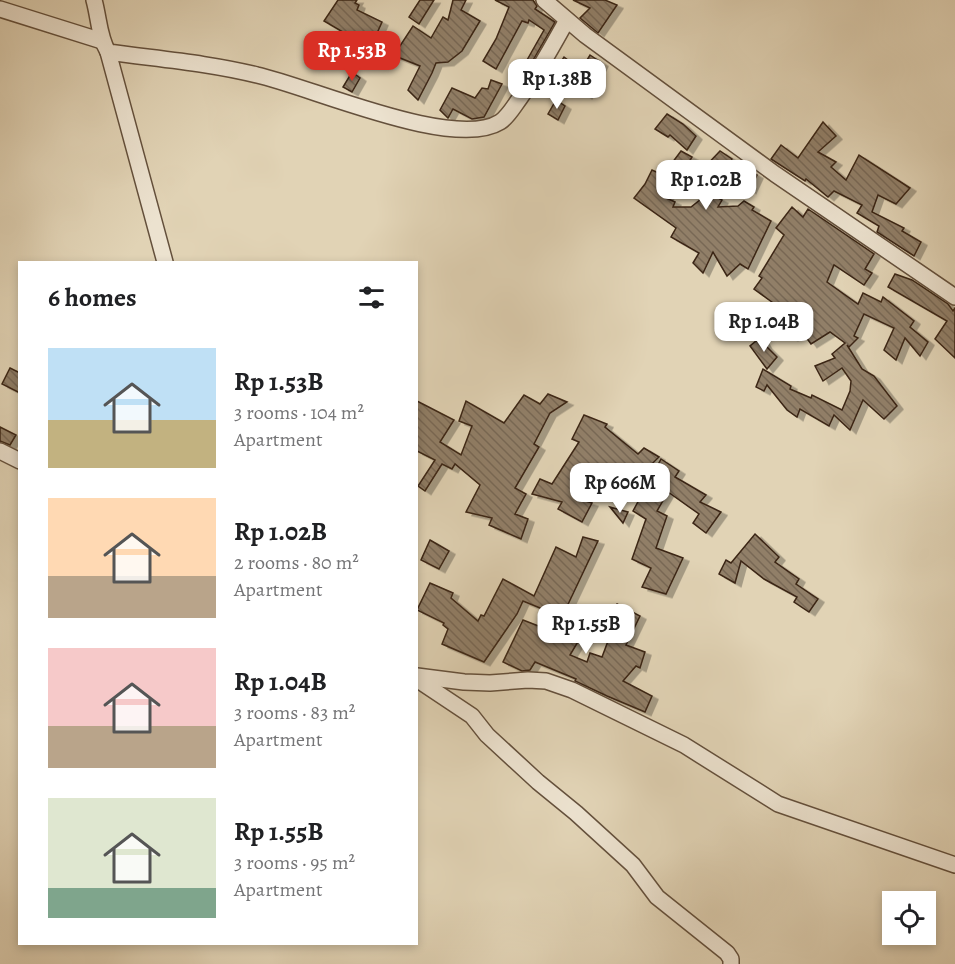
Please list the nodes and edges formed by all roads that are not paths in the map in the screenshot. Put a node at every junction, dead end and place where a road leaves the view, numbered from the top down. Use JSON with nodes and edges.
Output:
{"nodes":[{"id":1,"x":94,"y":0,"type":"edge"},
{"id":2,"x":544,"y":0,"type":"edge"},
{"id":3,"x":0,"y":9,"type":"edge"},
{"id":4,"x":567,"y":20,"type":"junction"},
{"id":5,"x":105,"y":47,"type":"junction"},
{"id":6,"x":165,"y":261,"type":"edge"},
{"id":7,"x":955,"y":297,"type":"edge"},
{"id":8,"x":0,"y":451,"type":"edge"},
{"id":9,"x":18,"y":460,"type":"edge"},
{"id":10,"x":418,"y":678,"type":"edge"},
{"id":11,"x":418,"y":679,"type":"edge"},
{"id":12,"x":955,"y":865,"type":"edge"},
{"id":13,"x":731,"y":964,"type":"edge"}],
"edges":[{"from":1,"to":5,"type":"street"},
{"from":2,"to":4,"type":"street"},
{"from":3,"to":5,"type":"street"},
{"from":4,"to":5,"type":"street"},
{"from":4,"to":7,"type":"street"},
{"from":5,"to":6,"type":"street"},
{"from":8,"to":9,"type":"street"},
{"from":10,"to":12,"type":"street"},
{"from":11,"to":13,"type":"street"}]}
